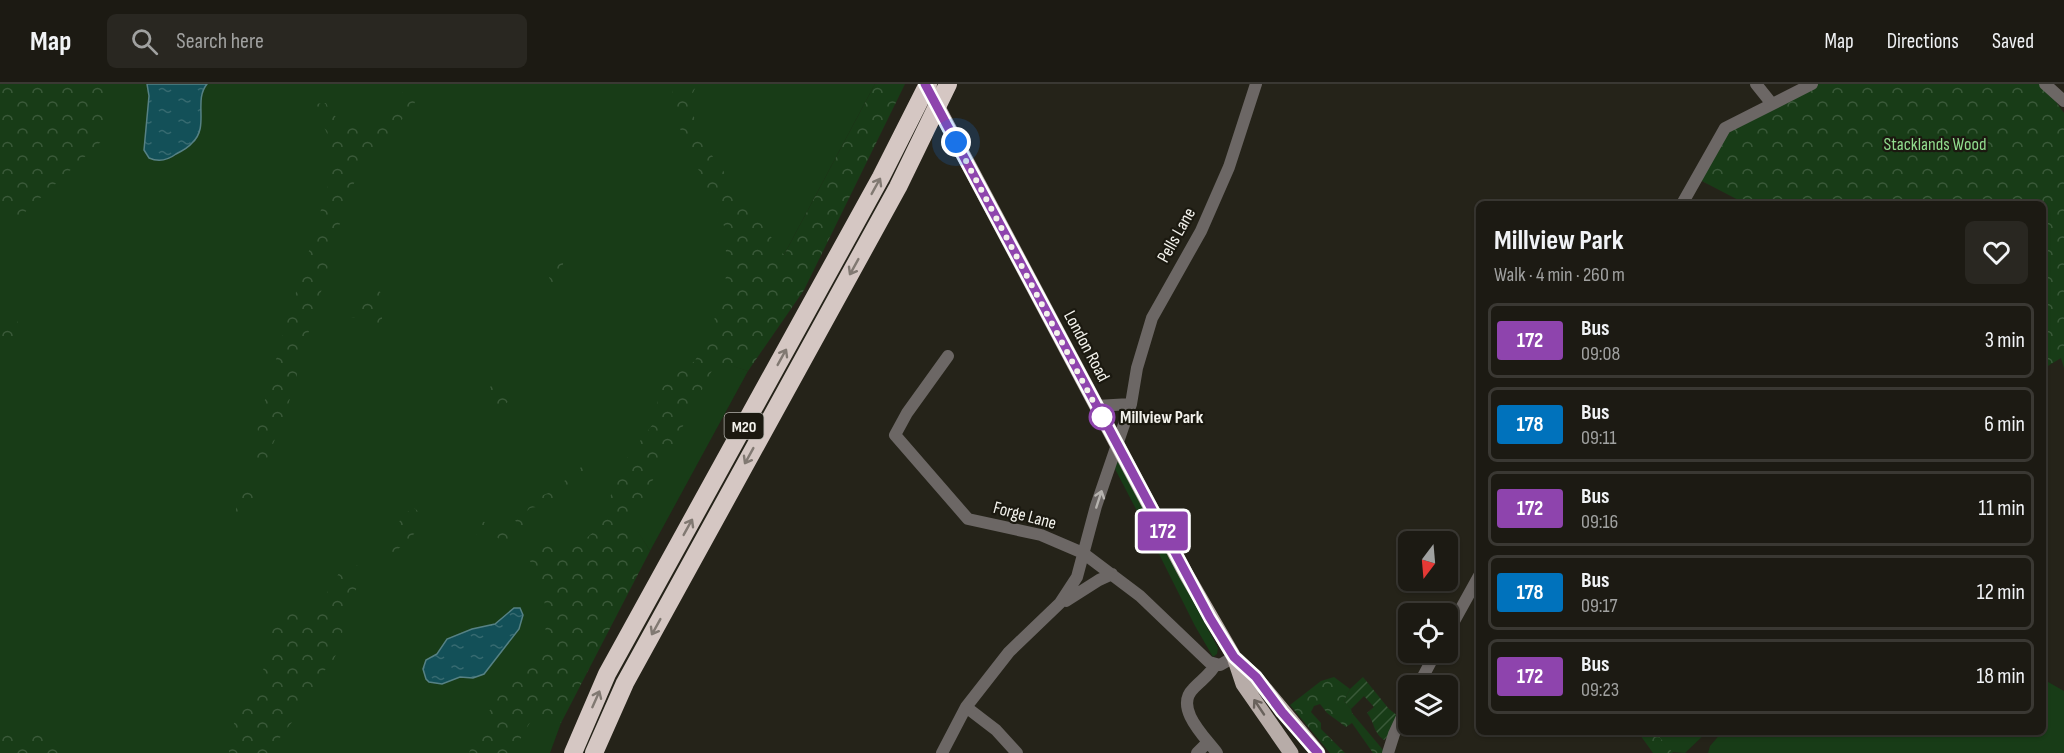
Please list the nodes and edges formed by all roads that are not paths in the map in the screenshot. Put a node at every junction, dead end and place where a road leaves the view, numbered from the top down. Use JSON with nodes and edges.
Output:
{"nodes":[{"id":1,"x":1256,"y":84,"type":"edge"},
{"id":2,"x":1756,"y":84,"type":"edge"},
{"id":3,"x":1812,"y":84,"type":"edge"},
{"id":4,"x":2045,"y":84,"type":"edge"},
{"id":5,"x":946,"y":87,"type":"edge"},
{"id":6,"x":924,"y":90,"type":"edge"},
{"id":7,"x":2064,"y":101,"type":"edge"},
{"id":8,"x":1772,"y":104,"type":"junction"},
{"id":9,"x":1684,"y":201,"type":"edge"},
{"id":10,"x":948,"y":356,"type":"dead end"},
{"id":11,"x":1131,"y":405,"type":"junction"},
{"id":12,"x":1096,"y":406,"type":"junction"},
{"id":13,"x":1117,"y":445,"type":"junction"},
{"id":14,"x":1083,"y":553,"type":"junction"},
{"id":15,"x":1112,"y":574,"type":"junction"},
{"id":16,"x":1476,"y":581,"type":"edge"},
{"id":17,"x":1060,"y":603,"type":"junction"},
{"id":18,"x":1458,"y":614,"type":"edge"},
{"id":19,"x":1234,"y":657,"type":"junction"},
{"id":20,"x":1215,"y":665,"type":"junction"},
{"id":21,"x":966,"y":707,"type":"junction"},
{"id":22,"x":1398,"y":725,"type":"edge"},
{"id":23,"x":1208,"y":742,"type":"junction"},
{"id":24,"x":1014,"y":751,"type":"edge"},
{"id":25,"x":573,"y":753,"type":"edge"},
{"id":26,"x":594,"y":753,"type":"edge"},
{"id":27,"x":942,"y":753,"type":"edge"},
{"id":28,"x":1197,"y":753,"type":"edge"},
{"id":29,"x":1217,"y":753,"type":"edge"},
{"id":30,"x":1291,"y":753,"type":"edge"},
{"id":31,"x":1318,"y":753,"type":"edge"},
{"id":32,"x":1388,"y":753,"type":"edge"}],
"edges":[{"from":1,"to":11,"type":"street","name":"Pells Lane"},
{"from":2,"to":8,"type":"street"},
{"from":3,"to":8,"type":"street"},
{"from":4,"to":7,"type":"street"},
{"from":5,"to":26,"type":"highway","number":"M20","one_way":true},
{"from":6,"to":12,"type":"main road","name":"London Road"},
{"from":25,"to":6,"type":"highway","number":"M20","one_way":true},
{"from":8,"to":9,"type":"street"},
{"from":10,"to":14,"type":"street","name":"Forge Lane"},
{"from":11,"to":12,"type":"street"},
{"from":11,"to":13,"type":"street","name":"Pells Lane"},
{"from":12,"to":13,"type":"main road","name":"London Road"},
{"from":14,"to":13,"type":"street","name":"Pells Lane","one_way":true},
{"from":13,"to":19,"type":"main road","name":"London Road"},
{"from":14,"to":15,"type":"street","name":"Forge Lane"},
{"from":14,"to":17,"type":"street","name":"Pells Lane"},
{"from":15,"to":17,"type":"street"},
{"from":15,"to":20,"type":"street","name":"Forge Lane"},
{"from":16,"to":18,"type":"street"},
{"from":17,"to":21,"type":"street"},
{"from":19,"to":20,"type":"street"},
{"from":30,"to":19,"type":"main road","name":"London Road","one_way":true},
{"from":19,"to":31,"type":"main road","name":"London Road"},
{"from":20,"to":23,"type":"street"},
{"from":21,"to":24,"type":"street"},
{"from":21,"to":27,"type":"street"},
{"from":22,"to":32,"type":"street"},
{"from":23,"to":28,"type":"street"},
{"from":23,"to":29,"type":"street"}]}
